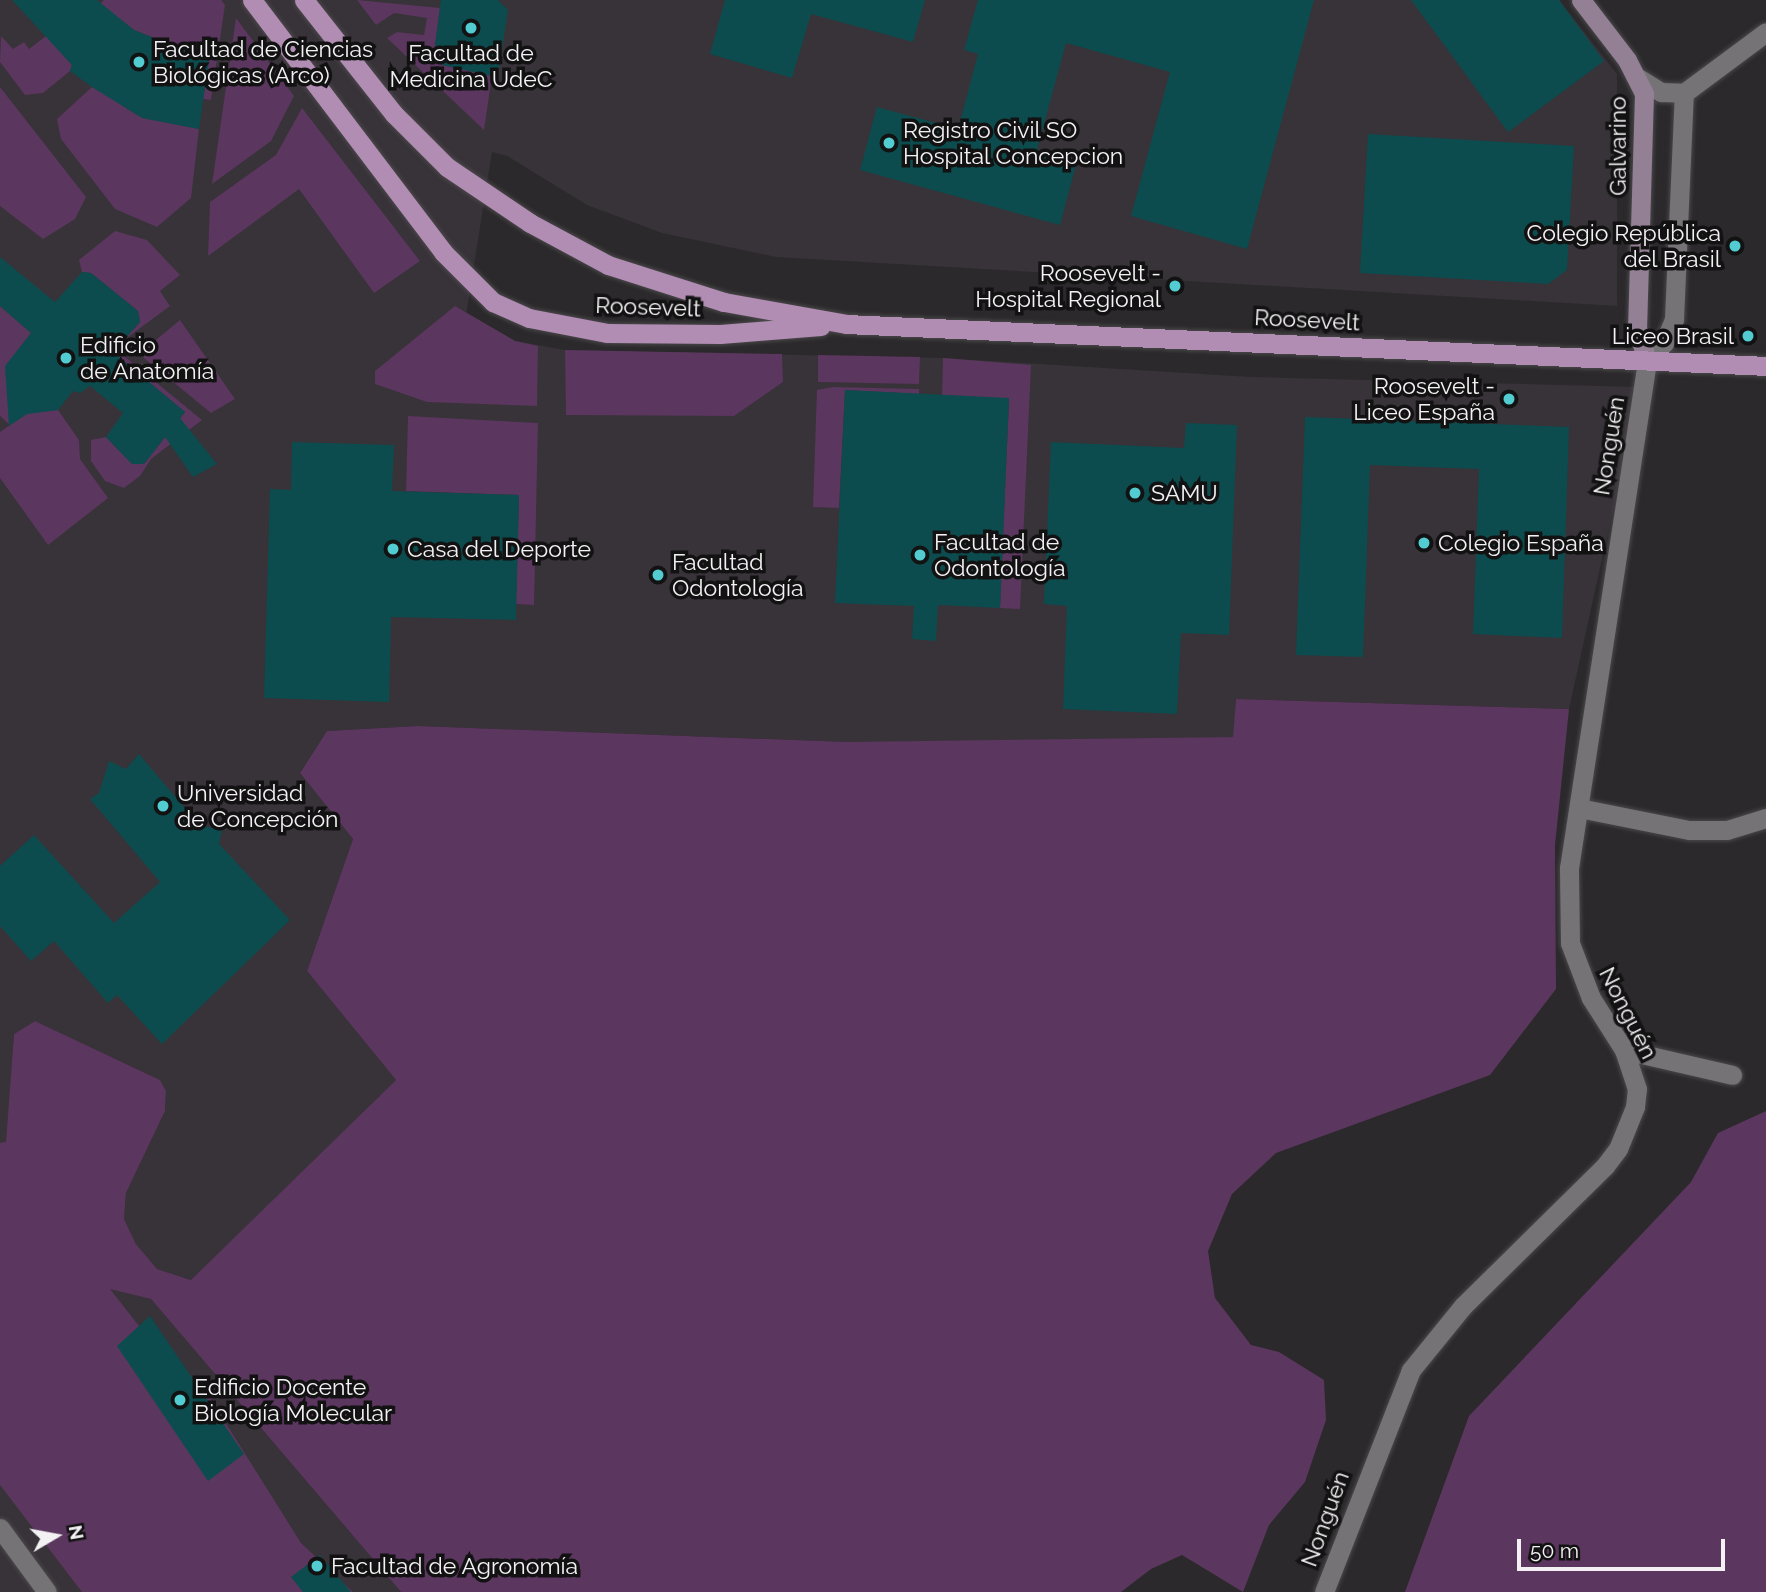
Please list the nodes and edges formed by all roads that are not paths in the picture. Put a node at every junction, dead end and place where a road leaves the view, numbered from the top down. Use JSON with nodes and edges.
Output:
{"nodes":[{"id":1,"x":252,"y":0,"type":"edge"},
{"id":2,"x":304,"y":0,"type":"edge"},
{"id":3,"x":1581,"y":0,"type":"edge"},
{"id":4,"x":1766,"y":32,"type":"edge"},
{"id":5,"x":1640,"y":79,"type":"junction"},
{"id":6,"x":1684,"y":93,"type":"junction"},
{"id":7,"x":846,"y":324,"type":"junction"},
{"id":8,"x":1647,"y":361,"type":"junction"},
{"id":9,"x":1766,"y":366,"type":"edge"},
{"id":10,"x":1579,"y":808,"type":"junction"},
{"id":11,"x":1766,"y":818,"type":"edge"},
{"id":12,"x":1624,"y":1050,"type":"junction"},
{"id":13,"x":1732,"y":1075,"type":"dead end"},
{"id":14,"x":0,"y":1528,"type":"edge"},
{"id":15,"x":47,"y":1592,"type":"edge"},
{"id":16,"x":1324,"y":1592,"type":"edge"}],
"edges":[{"from":1,"to":7,"type":"main road","name":"Roosevelt"},
{"from":2,"to":7,"type":"main road","name":"Roosevelt"},
{"from":3,"to":5,"type":"main road"},
{"from":4,"to":6,"type":"street"},
{"from":5,"to":6,"type":"street","name":"Galvarino"},
{"from":5,"to":8,"type":"main road","name":"Galvarino"},
{"from":6,"to":8,"type":"street"},
{"from":7,"to":8,"type":"main road","name":"Roosevelt"},
{"from":8,"to":9,"type":"main road","name":"Roosevelt"},
{"from":8,"to":10,"type":"street","name":"Nonguén"},
{"from":10,"to":11,"type":"street"},
{"from":10,"to":12,"type":"street","name":"Nonguén"},
{"from":12,"to":13,"type":"street"},
{"from":12,"to":16,"type":"street","name":"Nonguén"},
{"from":14,"to":15,"type":"street"}]}
